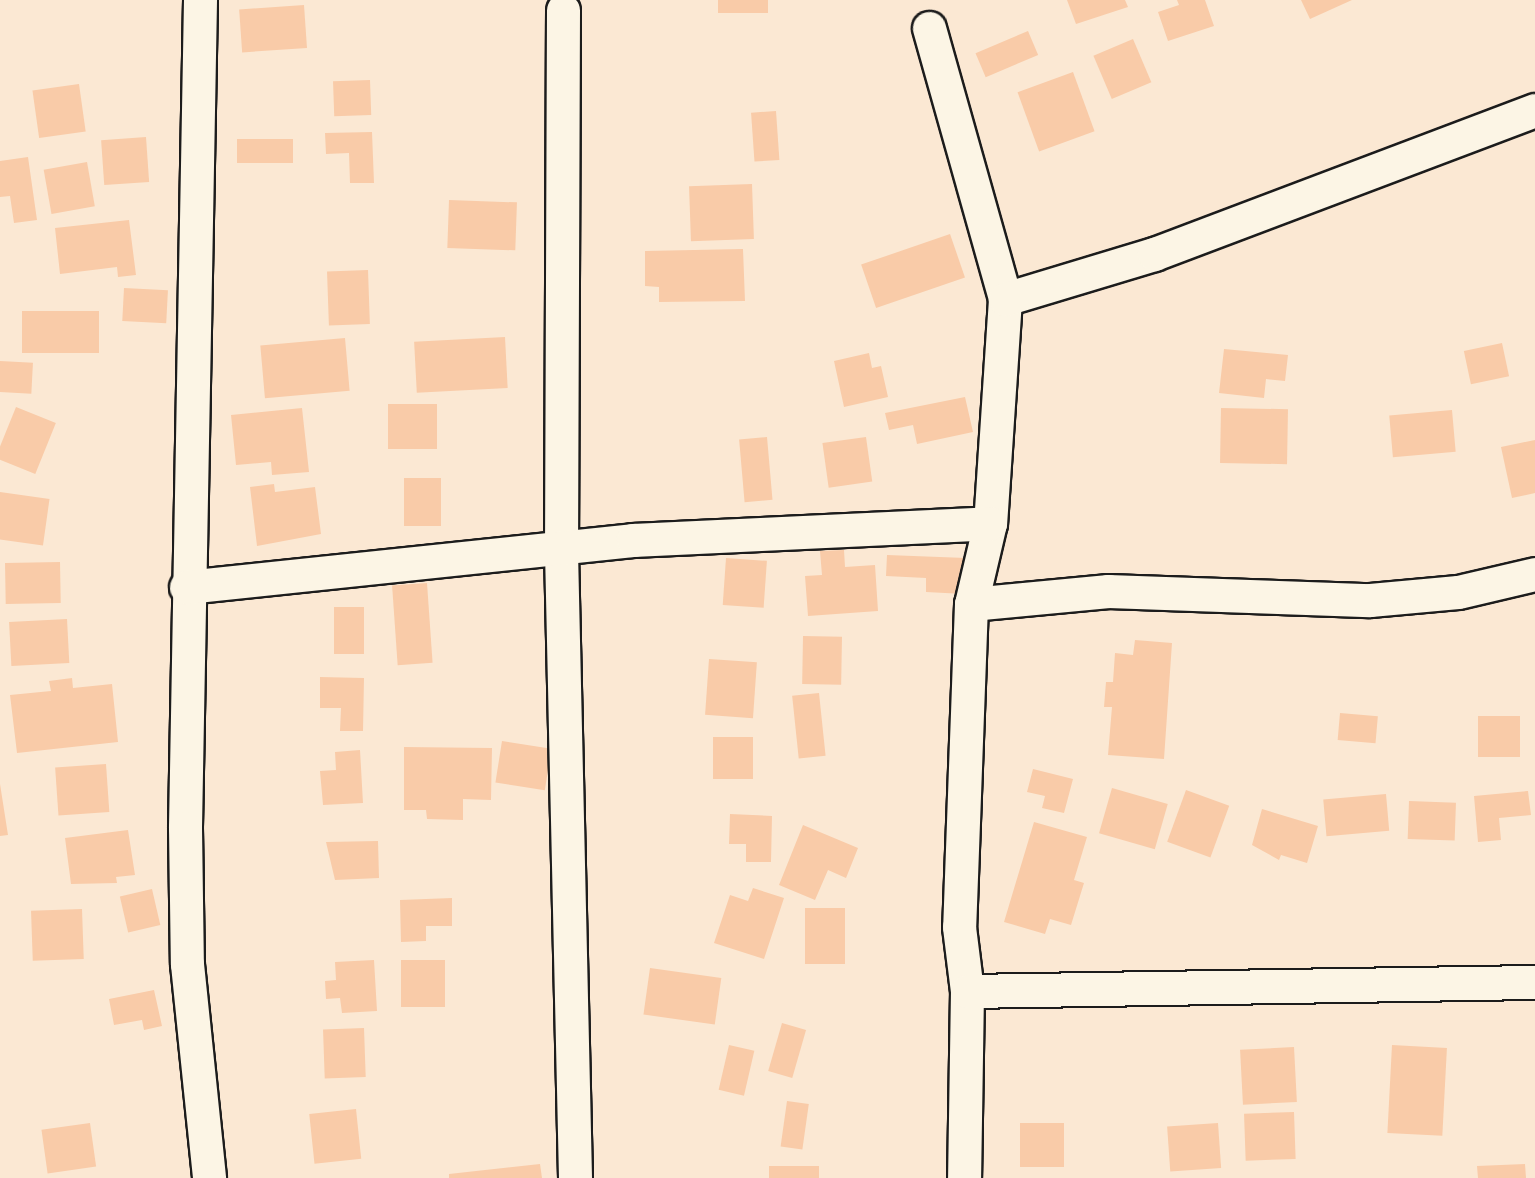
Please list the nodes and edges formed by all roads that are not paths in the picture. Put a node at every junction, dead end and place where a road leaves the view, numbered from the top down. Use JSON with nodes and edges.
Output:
{"nodes":[{"id":1,"x":200,"y":0,"type":"edge"},
{"id":2,"x":563,"y":10,"type":"dead end"},
{"id":3,"x":929,"y":29,"type":"dead end"},
{"id":4,"x":1535,"y":110,"type":"edge"},
{"id":5,"x":1005,"y":299,"type":"junction"},
{"id":6,"x":990,"y":523,"type":"junction"},
{"id":7,"x":561,"y":551,"type":"junction"},
{"id":8,"x":1535,"y":574,"type":"edge"},
{"id":9,"x":186,"y":587,"type":"junction"},
{"id":10,"x":971,"y":604,"type":"junction"},
{"id":11,"x":1535,"y":982,"type":"edge"},
{"id":12,"x":967,"y":991,"type":"junction"},
{"id":13,"x":209,"y":1178,"type":"edge"},
{"id":14,"x":575,"y":1178,"type":"edge"},
{"id":15,"x":964,"y":1178,"type":"edge"}],
"edges":[{"from":1,"to":9,"type":"street"},
{"from":2,"to":7,"type":"street"},
{"from":3,"to":5,"type":"street"},
{"from":4,"to":5,"type":"street"},
{"from":5,"to":6,"type":"street"},
{"from":6,"to":7,"type":"street"},
{"from":6,"to":10,"type":"street"},
{"from":7,"to":9,"type":"street"},
{"from":7,"to":14,"type":"street"},
{"from":8,"to":10,"type":"street"},
{"from":9,"to":13,"type":"street"},
{"from":10,"to":12,"type":"street"},
{"from":11,"to":12,"type":"street"},
{"from":12,"to":15,"type":"street"}]}
